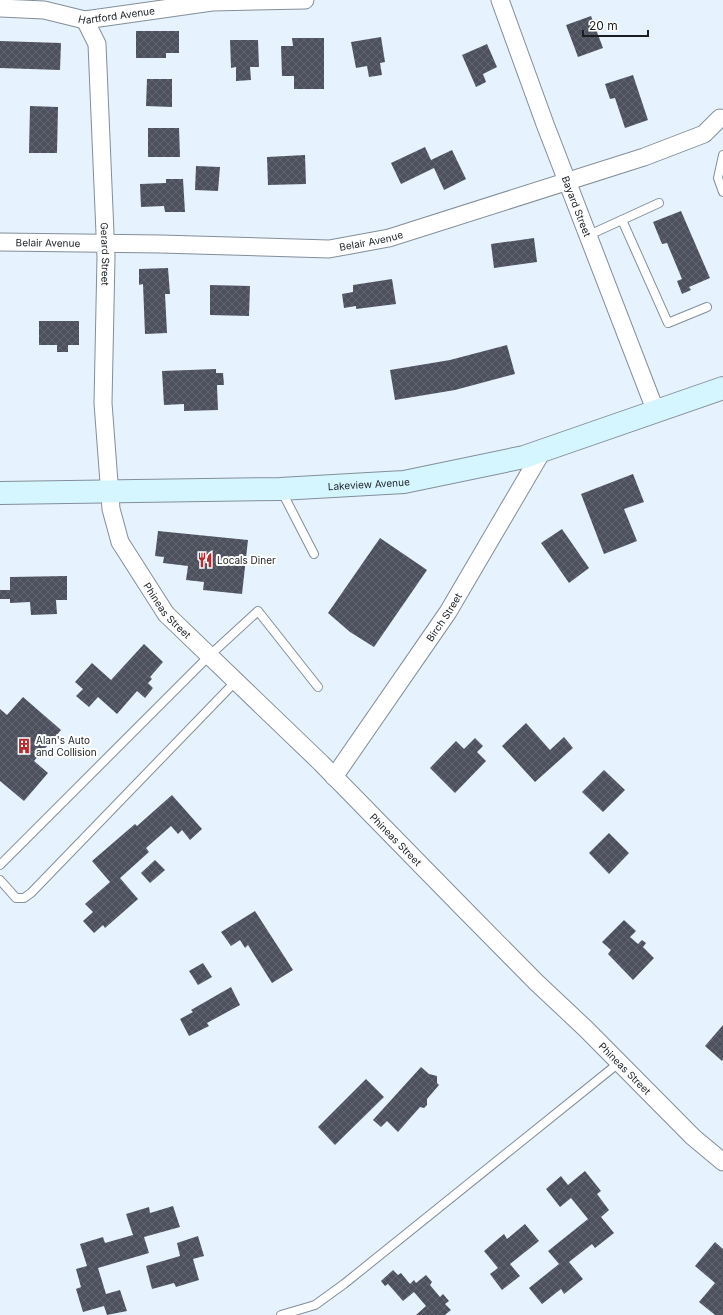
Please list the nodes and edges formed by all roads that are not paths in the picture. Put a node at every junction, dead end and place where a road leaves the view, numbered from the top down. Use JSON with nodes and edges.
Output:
{"nodes":[{"id":1,"x":304,"y":0,"type":"edge"},
{"id":2,"x":500,"y":0,"type":"edge"},
{"id":3,"x":211,"y":1,"type":"edge"},
{"id":4,"x":0,"y":8,"type":"edge"},
{"id":5,"x":85,"y":20,"type":"junction"},
{"id":6,"x":720,"y":118,"type":"dead end"},
{"id":7,"x":723,"y":154,"type":"edge"},
{"id":8,"x":568,"y":182,"type":"junction"},
{"id":9,"x":723,"y":192,"type":"edge"},
{"id":10,"x":659,"y":203,"type":"dead end"},
{"id":11,"x":622,"y":220,"type":"junction"},
{"id":12,"x":589,"y":235,"type":"junction"},
{"id":13,"x":0,"y":242,"type":"edge"},
{"id":14,"x":105,"y":243,"type":"junction"},
{"id":15,"x":707,"y":307,"type":"dead end"},
{"id":16,"x":723,"y":388,"type":"edge"},
{"id":17,"x":656,"y":412,"type":"junction"},
{"id":18,"x":543,"y":450,"type":"junction"},
{"id":19,"x":280,"y":489,"type":"junction"},
{"id":20,"x":109,"y":492,"type":"junction"},
{"id":21,"x":0,"y":493,"type":"edge"},
{"id":22,"x":314,"y":554,"type":"dead end"},
{"id":23,"x":210,"y":655,"type":"junction"},
{"id":24,"x":236,"y":681,"type":"junction"},
{"id":25,"x":318,"y":687,"type":"dead end"},
{"id":26,"x":334,"y":777,"type":"junction"},
{"id":27,"x":0,"y":865,"type":"edge"},
{"id":28,"x":0,"y":880,"type":"edge"},
{"id":29,"x":620,"y":1062,"type":"junction"},
{"id":30,"x":723,"y":1162,"type":"edge"},
{"id":31,"x":281,"y":1315,"type":"edge"}],
"edges":[{"from":1,"to":3,"type":"street","name":"Hartford Avenue"},
{"from":2,"to":8,"type":"street","name":"Bayard Street"},
{"from":3,"to":5,"type":"street","name":"Hartford Avenue"},
{"from":4,"to":5,"type":"street","name":"Hartford Avenue"},
{"from":5,"to":14,"type":"street","name":"Gerard Street"},
{"from":6,"to":8,"type":"street","name":"Belair Avenue"},
{"from":7,"to":9,"type":"lane"},
{"from":8,"to":12,"type":"street","name":"Bayard Street"},
{"from":8,"to":14,"type":"street","name":"Belair Avenue"},
{"from":10,"to":11,"type":"lane"},
{"from":11,"to":12,"type":"lane"},
{"from":11,"to":15,"type":"lane"},
{"from":12,"to":17,"type":"street","name":"Bayard Street"},
{"from":13,"to":14,"type":"street","name":"Belair Avenue"},
{"from":14,"to":20,"type":"street","name":"Gerard Street"},
{"from":16,"to":17,"type":"main road","name":"Lakeview Avenue"},
{"from":17,"to":18,"type":"main road","name":"Lakeview Avenue"},
{"from":18,"to":19,"type":"main road","name":"Lakeview Avenue"},
{"from":18,"to":26,"type":"street","name":"Birch Street"},
{"from":19,"to":20,"type":"main road","name":"Lakeview Avenue"},
{"from":19,"to":22,"type":"lane"},
{"from":20,"to":21,"type":"main road","name":"Lakeview Avenue"},
{"from":20,"to":23,"type":"street","name":"Phineas Street"},
{"from":23,"to":24,"type":"street","name":"Phineas Street"},
{"from":23,"to":25,"type":"lane"},
{"from":23,"to":27,"type":"lane"},
{"from":24,"to":26,"type":"street","name":"Phineas Street"},
{"from":24,"to":28,"type":"lane"},
{"from":26,"to":29,"type":"street","name":"Phineas Street"},
{"from":29,"to":30,"type":"street","name":"Phineas Street"},
{"from":29,"to":31,"type":"lane"}]}
